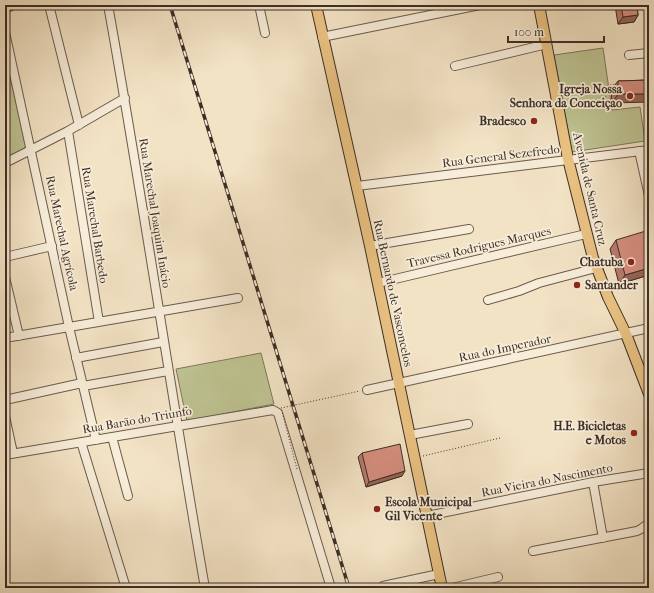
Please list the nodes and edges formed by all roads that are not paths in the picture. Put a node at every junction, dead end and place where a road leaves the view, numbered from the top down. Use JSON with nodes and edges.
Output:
{"nodes":[{"id":1,"x":11,"y":5,"type":"edge"},
{"id":2,"x":49,"y":5,"type":"edge"},
{"id":3,"x":108,"y":5,"type":"edge"},
{"id":4,"x":259,"y":5,"type":"edge"},
{"id":5,"x":316,"y":5,"type":"edge"},
{"id":6,"x":480,"y":5,"type":"edge"},
{"id":7,"x":539,"y":5,"type":"edge"},
{"id":8,"x":5,"y":8,"type":"edge"},
{"id":9,"x":5,"y":32,"type":"edge"},
{"id":10,"x":266,"y":33,"type":"dead end"},
{"id":11,"x":322,"y":37,"type":"junction"},
{"id":12,"x":547,"y":44,"type":"junction"},
{"id":13,"x":649,"y":53,"type":"edge"},
{"id":14,"x":629,"y":55,"type":"dead end"},
{"id":15,"x":455,"y":66,"type":"dead end"},
{"id":16,"x":125,"y":98,"type":"junction"},
{"id":17,"x":79,"y":125,"type":"junction"},
{"id":18,"x":68,"y":131,"type":"junction"},
{"id":19,"x":32,"y":150,"type":"junction"},
{"id":20,"x":649,"y":150,"type":"edge"},
{"id":21,"x":639,"y":151,"type":"junction"},
{"id":22,"x":568,"y":159,"type":"junction"},
{"id":23,"x":5,"y":163,"type":"edge"},
{"id":24,"x":357,"y":186,"type":"junction"},
{"id":25,"x":649,"y":196,"type":"edge"},
{"id":26,"x":470,"y":229,"type":"dead end"},
{"id":27,"x":586,"y":234,"type":"junction"},
{"id":28,"x":52,"y":246,"type":"junction"},
{"id":29,"x":370,"y":246,"type":"junction"},
{"id":30,"x":5,"y":257,"type":"edge"},
{"id":31,"x":596,"y":268,"type":"junction"},
{"id":32,"x":5,"y":276,"type":"edge"},
{"id":33,"x":378,"y":283,"type":"junction"},
{"id":34,"x":238,"y":298,"type":"dead end"},
{"id":35,"x":488,"y":300,"type":"dead end"},
{"id":36,"x":158,"y":312,"type":"junction"},
{"id":37,"x":99,"y":322,"type":"junction"},
{"id":38,"x":69,"y":327,"type":"junction"},
{"id":39,"x":649,"y":328,"type":"edge"},
{"id":40,"x":626,"y":334,"type":"junction"},
{"id":41,"x":19,"y":336,"type":"junction"},
{"id":42,"x":5,"y":338,"type":"edge"},
{"id":43,"x":163,"y":342,"type":"junction"},
{"id":44,"x":76,"y":358,"type":"junction"},
{"id":45,"x":168,"y":371,"type":"junction"},
{"id":46,"x":399,"y":382,"type":"junction"},
{"id":47,"x":83,"y":384,"type":"junction"},
{"id":48,"x":363,"y":390,"type":"road end"},
{"id":49,"x":649,"y":394,"type":"edge"},
{"id":50,"x":5,"y":400,"type":"edge"},
{"id":51,"x":5,"y":416,"type":"edge"},
{"id":52,"x":468,"y":424,"type":"dead end"},
{"id":53,"x":177,"y":426,"type":"junction"},
{"id":54,"x":410,"y":435,"type":"junction"},
{"id":55,"x":112,"y":437,"type":"junction"},
{"id":56,"x":96,"y":440,"type":"junction"},
{"id":57,"x":81,"y":442,"type":"junction"},
{"id":58,"x":9,"y":454,"type":"edge"},
{"id":59,"x":649,"y":473,"type":"edge"},
{"id":60,"x":593,"y":482,"type":"junction"},
{"id":61,"x":128,"y":496,"type":"dead end"},
{"id":62,"x":427,"y":519,"type":"junction"},
{"id":63,"x":649,"y":523,"type":"edge"},
{"id":64,"x":603,"y":538,"type":"junction"},
{"id":65,"x":533,"y":551,"type":"dead end"},
{"id":66,"x":439,"y":574,"type":"junction"},
{"id":67,"x":498,"y":577,"type":"dead end"},
{"id":68,"x":383,"y":586,"type":"dead end"},
{"id":69,"x":126,"y":588,"type":"edge"},
{"id":70,"x":205,"y":588,"type":"edge"},
{"id":71,"x":331,"y":588,"type":"edge"},
{"id":72,"x":442,"y":588,"type":"edge"},
{"id":73,"x":452,"y":588,"type":"edge"}],
"edges":[{"from":1,"to":8,"type":"main road"},
{"from":2,"to":17,"type":"street"},
{"from":3,"to":16,"type":"street","name":"Rua Marechal Joaquim Inácio"},
{"from":4,"to":10,"type":"street"},
{"from":5,"to":11,"type":"main road","name":"Rua Bernardo de Vasconcelos"},
{"from":6,"to":11,"type":"street"},
{"from":7,"to":12,"type":"main road","name":"Avenida de Santa Cruz"},
{"from":9,"to":19,"type":"street","name":"Rua Marechal Agrícola"},
{"from":11,"to":24,"type":"main road","name":"Rua Bernardo de Vasconcelos"},
{"from":12,"to":15,"type":"street"},
{"from":12,"to":22,"type":"main road","name":"Avenida de Santa Cruz"},
{"from":13,"to":14,"type":"street"},
{"from":16,"to":17,"type":"street"},
{"from":16,"to":36,"type":"street","name":"Rua Marechal Joaquim Inácio"},
{"from":17,"to":18,"type":"street"},
{"from":18,"to":19,"type":"street"},
{"from":18,"to":37,"type":"street","name":"Rua Marechal Barbedo"},
{"from":19,"to":23,"type":"street"},
{"from":19,"to":28,"type":"street","name":"Rua Marechal Agrícola"},
{"from":20,"to":21,"type":"street","name":"Rua General Sezefredo"},
{"from":21,"to":22,"type":"street","name":"Rua General Sezefredo"},
{"from":21,"to":25,"type":"street"},
{"from":22,"to":24,"type":"street","name":"Rua General Sezefredo"},
{"from":22,"to":27,"type":"main road","name":"Avenida de Santa Cruz"},
{"from":24,"to":29,"type":"main road","name":"Rua Bernardo de Vasconcelos"},
{"from":26,"to":29,"type":"street"},
{"from":27,"to":31,"type":"main road","name":"Avenida de Santa Cruz"},
{"from":27,"to":33,"type":"street","name":"Travessa Rodrigues Marques"},
{"from":28,"to":30,"type":"street"},
{"from":28,"to":38,"type":"street","name":"Rua Marechal Agrícola"},
{"from":29,"to":33,"type":"main road","name":"Rua Bernardo de Vasconcelos"},
{"from":31,"to":35,"type":"street"},
{"from":31,"to":40,"type":"main road","name":"Avenida de Santa Cruz"},
{"from":32,"to":41,"type":"street"},
{"from":33,"to":46,"type":"main road","name":"Rua Bernardo de Vasconcelos"},
{"from":34,"to":36,"type":"street"},
{"from":36,"to":37,"type":"street"},
{"from":36,"to":43,"type":"street","name":"Rua Marechal Joaquim Inácio"},
{"from":37,"to":38,"type":"street"},
{"from":38,"to":41,"type":"street"},
{"from":38,"to":44,"type":"street","name":"Rua Marechal Agrícola"},
{"from":39,"to":40,"type":"street","name":"Rua do Imperador"},
{"from":40,"to":46,"type":"street","name":"Rua do Imperador"},
{"from":40,"to":49,"type":"main road","name":"Avenida de Santa Cruz"},
{"from":41,"to":42,"type":"street"},
{"from":43,"to":44,"type":"street"},
{"from":43,"to":45,"type":"street","name":"Rua Marechal Joaquim Inácio"},
{"from":44,"to":47,"type":"street","name":"Rua Marechal Agrícola"},
{"from":45,"to":47,"type":"street"},
{"from":45,"to":53,"type":"street","name":"Rua Marechal Joaquim Inácio"},
{"from":46,"to":48,"type":"street","name":"Rua do Imperador"},
{"from":46,"to":54,"type":"main road","name":"Rua Bernardo de Vasconcelos"},
{"from":47,"to":50,"type":"street"},
{"from":47,"to":56,"type":"street","name":"Rua Marechal Agrícola"},
{"from":51,"to":58,"type":"street"},
{"from":52,"to":54,"type":"street"},
{"from":53,"to":55,"type":"street","name":"Rua Barão do Triunfo"},
{"from":53,"to":70,"type":"street","name":"Rua Marechal Joaquim Inácio"},
{"from":53,"to":71,"type":"street","name":"Rua Barão do Triunfo"},
{"from":54,"to":62,"type":"main road","name":"Rua Bernardo de Vasconcelos"},
{"from":55,"to":56,"type":"street","name":"Rua Barão do Triunfo"},
{"from":55,"to":61,"type":"street"},
{"from":56,"to":57,"type":"street","name":"Rua Barão do Triunfo"},
{"from":57,"to":58,"type":"street","name":"Rua Barão do Triunfo"},
{"from":57,"to":69,"type":"street"},
{"from":59,"to":60,"type":"street","name":"Rua Vieira do Nascimento"},
{"from":60,"to":62,"type":"street","name":"Rua Vieira do Nascimento"},
{"from":60,"to":64,"type":"street"},
{"from":62,"to":66,"type":"main road","name":"Rua Bernardo de Vasconcelos"},
{"from":63,"to":64,"type":"street"},
{"from":64,"to":65,"type":"street"},
{"from":66,"to":68,"type":"street"},
{"from":66,"to":72,"type":"main road","name":"Rua Bernardo de Vasconcelos"},
{"from":67,"to":73,"type":"street"}]}
